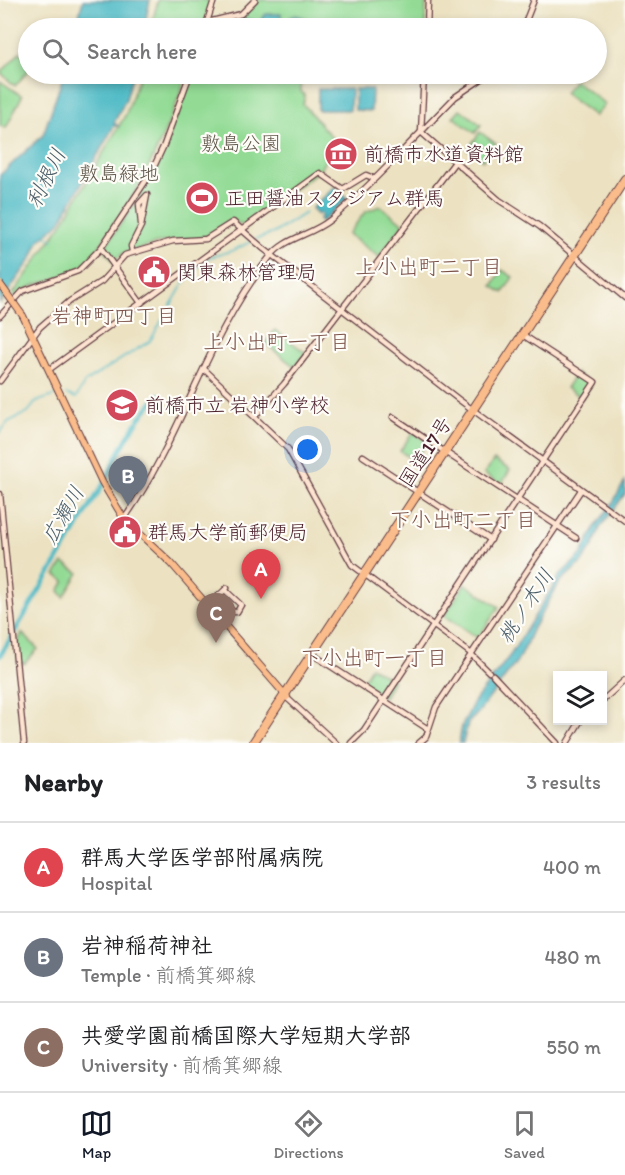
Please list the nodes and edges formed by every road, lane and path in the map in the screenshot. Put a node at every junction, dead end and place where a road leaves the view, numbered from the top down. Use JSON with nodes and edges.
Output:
{"nodes":[{"id":1,"x":214,"y":0,"type":"edge"},
{"id":2,"x":255,"y":0,"type":"edge"},
{"id":3,"x":428,"y":0,"type":"edge"},
{"id":4,"x":534,"y":0,"type":"edge"},
{"id":5,"x":209,"y":18,"type":"edge"},
{"id":6,"x":224,"y":18,"type":"edge"},
{"id":7,"x":427,"y":18,"type":"edge"},
{"id":8,"x":527,"y":18,"type":"edge"},
{"id":9,"x":186,"y":84,"type":"edge"},
{"id":10,"x":423,"y":84,"type":"edge"},
{"id":11,"x":474,"y":84,"type":"edge"},
{"id":12,"x":421,"y":132,"type":"junction"},
{"id":13,"x":455,"y":162,"type":"junction"},
{"id":14,"x":373,"y":178,"type":"junction"},
{"id":15,"x":625,"y":179,"type":"edge"},
{"id":16,"x":625,"y":185,"type":"edge"},
{"id":17,"x":141,"y":224,"type":"junction"},
{"id":18,"x":240,"y":230,"type":"junction"},
{"id":19,"x":101,"y":248,"type":"junction"},
{"id":20,"x":132,"y":251,"type":"junction"},
{"id":21,"x":271,"y":255,"type":"junction"},
{"id":22,"x":576,"y":256,"type":"junction"},
{"id":23,"x":115,"y":266,"type":"junction"},
{"id":24,"x":0,"y":284,"type":"edge"},
{"id":25,"x":0,"y":290,"type":"edge"},
{"id":26,"x":625,"y":298,"type":"edge"},
{"id":27,"x":141,"y":303,"type":"junction"},
{"id":28,"x":341,"y":309,"type":"junction"},
{"id":29,"x":0,"y":316,"type":"edge"},
{"id":30,"x":22,"y":317,"type":"junction"},
{"id":31,"x":33,"y":334,"type":"junction"},
{"id":32,"x":524,"y":335,"type":"junction"},
{"id":33,"x":50,"y":369,"type":"junction"},
{"id":34,"x":204,"y":369,"type":"junction"},
{"id":35,"x":0,"y":381,"type":"edge"},
{"id":36,"x":474,"y":411,"type":"junction"},
{"id":37,"x":255,"y":416,"type":"junction"},
{"id":38,"x":393,"y":417,"type":"dead end"},
{"id":39,"x":447,"y":453,"type":"junction"},
{"id":40,"x":363,"y":456,"type":"dead end"},
{"id":41,"x":543,"y":461,"type":"junction"},
{"id":42,"x":581,"y":490,"type":"junction"},
{"id":43,"x":0,"y":494,"type":"edge"},
{"id":44,"x":420,"y":494,"type":"junction"},
{"id":45,"x":517,"y":499,"type":"junction"},
{"id":46,"x":124,"y":519,"type":"junction"},
{"id":47,"x":625,"y":520,"type":"edge"},
{"id":48,"x":557,"y":526,"type":"junction"},
{"id":49,"x":576,"y":538,"type":"dead end"},
{"id":50,"x":491,"y":540,"type":"junction"},
{"id":51,"x":366,"y":576,"type":"junction"},
{"id":52,"x":218,"y":596,"type":"junction"},
{"id":53,"x":208,"y":605,"type":"junction"},
{"id":54,"x":433,"y":626,"type":"junction"},
{"id":55,"x":471,"y":654,"type":"junction"},
{"id":56,"x":314,"y":655,"type":"junction"},
{"id":57,"x":625,"y":680,"type":"edge"},
{"id":58,"x":286,"y":697,"type":"junction"},
{"id":59,"x":607,"y":697,"type":"edge"},
{"id":60,"x":383,"y":700,"type":"junction"},
{"id":61,"x":578,"y":725,"type":"edge"},
{"id":62,"x":428,"y":729,"type":"junction"},
{"id":63,"x":24,"y":743,"type":"edge"},
{"id":64,"x":255,"y":743,"type":"edge"},
{"id":65,"x":336,"y":743,"type":"edge"},
{"id":66,"x":351,"y":743,"type":"edge"},
{"id":67,"x":419,"y":743,"type":"edge"},
{"id":68,"x":558,"y":743,"type":"edge"},
{"id":69,"x":567,"y":743,"type":"edge"}],
"edges":[{"from":1,"to":5,"type":"street"},
{"from":2,"to":6,"type":"street"},
{"from":3,"to":7,"type":"street"},
{"from":4,"to":8,"type":"street"},
{"from":9,"to":19,"type":"street"},
{"from":10,"to":12,"type":"street"},
{"from":11,"to":12,"type":"street"},
{"from":12,"to":13,"type":"street"},
{"from":12,"to":14,"type":"street"},
{"from":13,"to":22,"type":"street"},
{"from":13,"to":28,"type":"street"},
{"from":14,"to":18,"type":"street"},
{"from":14,"to":21,"type":"street"},
{"from":15,"to":22,"type":"highway","name":"国道17号"},
{"from":16,"to":22,"type":"highway","name":"国道17号"},
{"from":17,"to":17,"type":"street"},
{"from":17,"to":20,"type":"street"},
{"from":18,"to":20,"type":"street"},
{"from":18,"to":21,"type":"street"},
{"from":18,"to":27,"type":"street"},
{"from":19,"to":23,"type":"street"},
{"from":19,"to":29,"type":"street"},
{"from":20,"to":23,"type":"street"},
{"from":21,"to":28,"type":"street"},
{"from":21,"to":34,"type":"street"},
{"from":22,"to":26,"type":"street"},
{"from":22,"to":32,"type":"highway","name":"国道17号"},
{"from":23,"to":27,"type":"street"},
{"from":23,"to":31,"type":"street"},
{"from":24,"to":30,"type":"main road","bridge":true},
{"from":25,"to":30,"type":"main road","bridge":true},
{"from":27,"to":33,"type":"street"},
{"from":28,"to":36,"type":"street"},
{"from":28,"to":37,"type":"street"},
{"from":30,"to":31,"type":"main road"},
{"from":31,"to":33,"type":"main road"},
{"from":31,"to":35,"type":"street"},
{"from":32,"to":36,"type":"highway","name":"国道17号"},
{"from":32,"to":41,"type":"street"},
{"from":33,"to":46,"type":"main road"},
{"from":34,"to":37,"type":"street"},
{"from":34,"to":46,"type":"street"},
{"from":36,"to":39,"type":"highway","name":"国道17号"},
{"from":36,"to":41,"type":"street"},
{"from":37,"to":51,"type":"street"},
{"from":38,"to":39,"type":"street"},
{"from":39,"to":44,"type":"highway","name":"国道17号"},
{"from":39,"to":45,"type":"street"},
{"from":40,"to":44,"type":"street"},
{"from":41,"to":42,"type":"street"},
{"from":41,"to":45,"type":"street"},
{"from":42,"to":47,"type":"street"},
{"from":42,"to":48,"type":"street"},
{"from":43,"to":63,"type":"street"},
{"from":44,"to":50,"type":"street"},
{"from":44,"to":51,"type":"highway","name":"国道17号"},
{"from":45,"to":48,"type":"street"},
{"from":45,"to":50,"type":"street"},
{"from":46,"to":53,"type":"main road"},
{"from":48,"to":49,"type":"street"},
{"from":48,"to":55,"type":"street"},
{"from":50,"to":54,"type":"street"},
{"from":51,"to":54,"type":"street"},
{"from":51,"to":56,"type":"highway","name":"国道17号"},
{"from":52,"to":52,"type":"street"},
{"from":52,"to":53,"type":"street"},
{"from":53,"to":58,"type":"main road"},
{"from":54,"to":55,"type":"street"},
{"from":54,"to":60,"type":"street"},
{"from":55,"to":62,"type":"street"},
{"from":55,"to":68,"type":"street"},
{"from":56,"to":58,"type":"highway","name":"国道17号"},
{"from":56,"to":60,"type":"street"},
{"from":57,"to":59,"type":"street"},
{"from":58,"to":64,"type":"highway","name":"国道17号"},
{"from":58,"to":65,"type":"street"},
{"from":60,"to":62,"type":"street"},
{"from":60,"to":66,"type":"street"},
{"from":61,"to":69,"type":"street"},
{"from":62,"to":67,"type":"street"}]}
